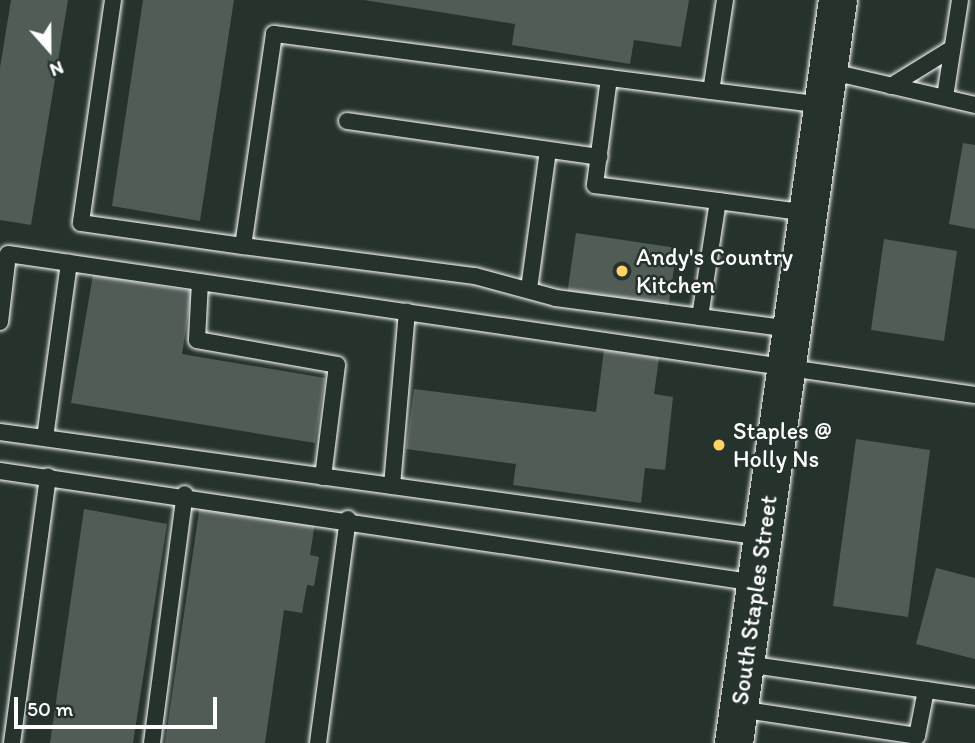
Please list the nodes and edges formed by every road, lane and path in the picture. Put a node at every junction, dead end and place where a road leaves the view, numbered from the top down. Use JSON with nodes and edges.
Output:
{"nodes":[{"id":1,"x":113,"y":0,"type":"edge"},
{"id":2,"x":725,"y":0,"type":"edge"},
{"id":3,"x":838,"y":0,"type":"edge"},
{"id":4,"x":960,"y":0,"type":"edge"},
{"id":5,"x":951,"y":49,"type":"junction"},
{"id":6,"x":609,"y":78,"type":"junction"},
{"id":7,"x":891,"y":86,"type":"junction"},
{"id":8,"x":825,"y":88,"type":"junction"},
{"id":9,"x":711,"y":90,"type":"junction"},
{"id":10,"x":945,"y":97,"type":"junction"},
{"id":11,"x":975,"y":104,"type":"edge"},
{"id":12,"x":348,"y":121,"type":"dead end"},
{"id":13,"x":548,"y":151,"type":"junction"},
{"id":14,"x":599,"y":157,"type":"junction"},
{"id":15,"x":718,"y":201,"type":"junction"},
{"id":16,"x":808,"y":213,"type":"junction"},
{"id":17,"x":243,"y":246,"type":"junction"},
{"id":18,"x":69,"y":263,"type":"junction"},
{"id":19,"x":200,"y":282,"type":"junction"},
{"id":20,"x":529,"y":289,"type":"junction"},
{"id":21,"x":407,"y":312,"type":"junction"},
{"id":22,"x":700,"y":317,"type":"junction"},
{"id":23,"x":0,"y":322,"type":"edge"},
{"id":24,"x":791,"y":329,"type":"junction"},
{"id":25,"x":785,"y":367,"type":"junction"},
{"id":26,"x":975,"y":395,"type":"edge"},
{"id":27,"x":0,"y":432,"type":"edge"},
{"id":28,"x":45,"y":438,"type":"junction"},
{"id":29,"x":0,"y":471,"type":"edge"},
{"id":30,"x":48,"y":476,"type":"junction"},
{"id":31,"x":323,"y":477,"type":"junction"},
{"id":32,"x":392,"y":486,"type":"junction"},
{"id":33,"x":185,"y":494,"type":"junction"},
{"id":34,"x":348,"y":519,"type":"junction"},
{"id":35,"x":763,"y":537,"type":"junction"},
{"id":36,"x":757,"y":583,"type":"junction"},
{"id":37,"x":746,"y":664,"type":"junction"},
{"id":38,"x":926,"y":690,"type":"junction"},
{"id":39,"x":975,"y":697,"type":"edge"},
{"id":40,"x":736,"y":726,"type":"edge"},
{"id":41,"x":917,"y":740,"type":"edge"},
{"id":42,"x":12,"y":743,"type":"edge"},
{"id":43,"x":152,"y":743,"type":"edge"},
{"id":44,"x":318,"y":743,"type":"edge"}],
"edges":[{"from":1,"to":17,"type":"lane"},
{"from":2,"to":9,"type":"lane"},
{"from":3,"to":8,"type":"main road","name":"South Staples Street"},
{"from":4,"to":5,"type":"lane"},
{"from":5,"to":7,"type":"lane"},
{"from":5,"to":10,"type":"lane"},
{"from":6,"to":9,"type":"lane"},
{"from":6,"to":14,"type":"lane"},
{"from":6,"to":17,"type":"lane"},
{"from":7,"to":8,"type":"lane"},
{"from":7,"to":10,"type":"lane"},
{"from":8,"to":9,"type":"lane"},
{"from":8,"to":16,"type":"main road","name":"South Staples Street"},
{"from":10,"to":11,"type":"lane"},
{"from":12,"to":13,"type":"lane"},
{"from":13,"to":14,"type":"lane"},
{"from":13,"to":20,"type":"lane"},
{"from":14,"to":15,"type":"lane"},
{"from":15,"to":16,"type":"lane"},
{"from":15,"to":22,"type":"lane"},
{"from":16,"to":24,"type":"main road","name":"South Staples Street"},
{"from":17,"to":20,"type":"lane"},
{"from":18,"to":19,"type":"lane"},
{"from":18,"to":23,"type":"lane"},
{"from":18,"to":28,"type":"lane"},
{"from":19,"to":21,"type":"lane"},
{"from":19,"to":31,"type":"lane"},
{"from":20,"to":22,"type":"lane"},
{"from":21,"to":25,"type":"lane"},
{"from":21,"to":32,"type":"lane"},
{"from":22,"to":24,"type":"lane"},
{"from":24,"to":25,"type":"main road","name":"South Staples Street"},
{"from":25,"to":26,"type":"lane"},
{"from":25,"to":35,"type":"main road","name":"South Staples Street"},
{"from":27,"to":28,"type":"lane"},
{"from":28,"to":31,"type":"lane"},
{"from":29,"to":30,"type":"lane"},
{"from":30,"to":33,"type":"lane"},
{"from":30,"to":42,"type":"lane"},
{"from":31,"to":32,"type":"lane"},
{"from":32,"to":35,"type":"lane"},
{"from":33,"to":34,"type":"lane"},
{"from":33,"to":43,"type":"lane"},
{"from":34,"to":36,"type":"lane"},
{"from":34,"to":44,"type":"lane"},
{"from":35,"to":36,"type":"main road","name":"South Staples Street"},
{"from":36,"to":37,"type":"main road","name":"South Staples Street"},
{"from":37,"to":38,"type":"lane"},
{"from":37,"to":40,"type":"main road","name":"South Staples Street"},
{"from":38,"to":39,"type":"lane"},
{"from":38,"to":41,"type":"lane"},
{"from":40,"to":41,"type":"lane"}]}
